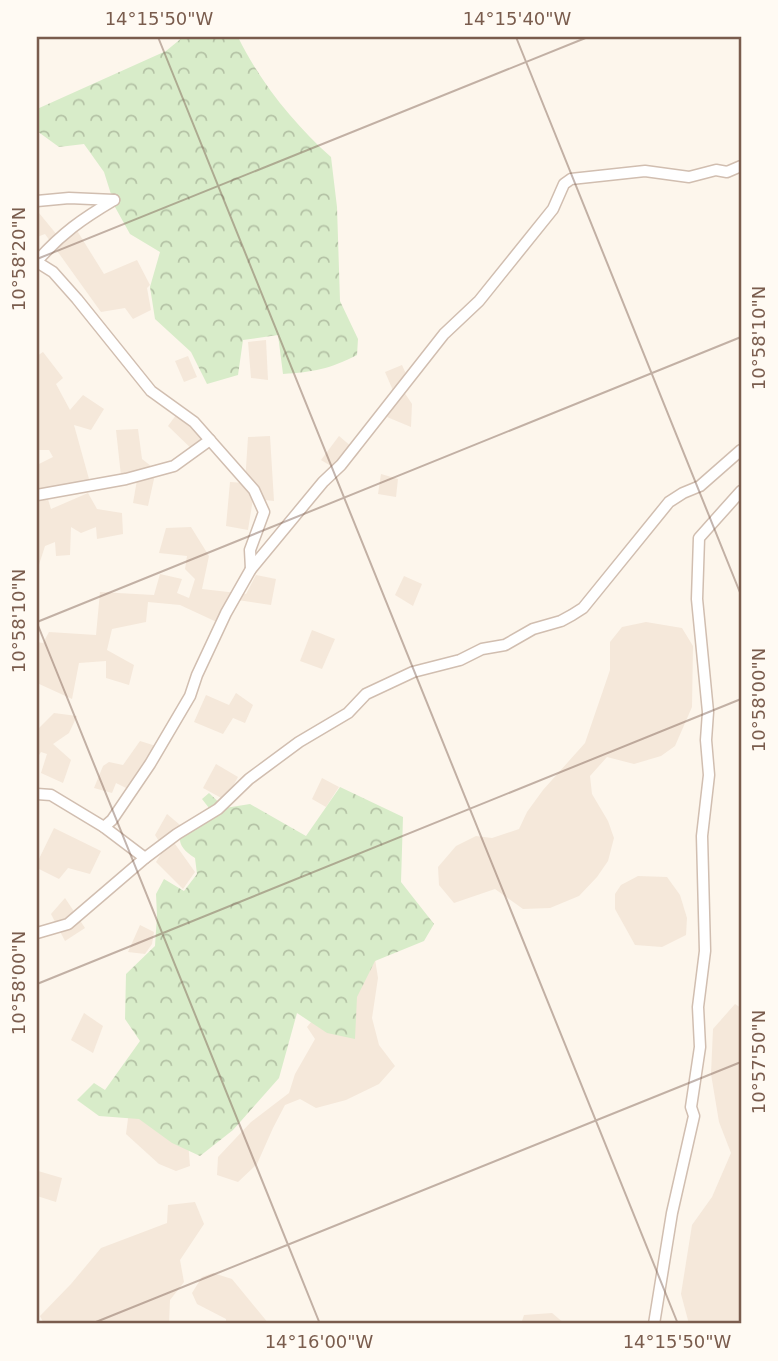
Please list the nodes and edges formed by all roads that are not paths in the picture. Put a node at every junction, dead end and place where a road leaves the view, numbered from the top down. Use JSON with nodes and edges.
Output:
{"nodes":[{"id":1,"x":741,"y":166,"type":"edge"},
{"id":2,"x":37,"y":201,"type":"edge"},
{"id":3,"x":37,"y":261,"type":"edge"},
{"id":4,"x":210,"y":440,"type":"junction"},
{"id":5,"x":741,"y":450,"type":"edge"},
{"id":6,"x":741,"y":491,"type":"edge"},
{"id":7,"x":37,"y":495,"type":"edge"},
{"id":8,"x":250,"y":569,"type":"junction"},
{"id":9,"x":37,"y":793,"type":"edge"},
{"id":10,"x":104,"y":827,"type":"junction"},
{"id":11,"x":145,"y":858,"type":"junction"},
{"id":12,"x":37,"y":933,"type":"edge"},
{"id":13,"x":654,"y":1324,"type":"edge"}],
"edges":[{"from":1,"to":8,"type":"street"},
{"from":2,"to":3,"type":"street"},
{"from":3,"to":4,"type":"street"},
{"from":4,"to":7,"type":"street"},
{"from":4,"to":8,"type":"street"},
{"from":5,"to":11,"type":"street"},
{"from":6,"to":13,"type":"street"},
{"from":8,"to":10,"type":"street"},
{"from":9,"to":10,"type":"street"},
{"from":10,"to":11,"type":"street"},
{"from":11,"to":12,"type":"street"}]}
